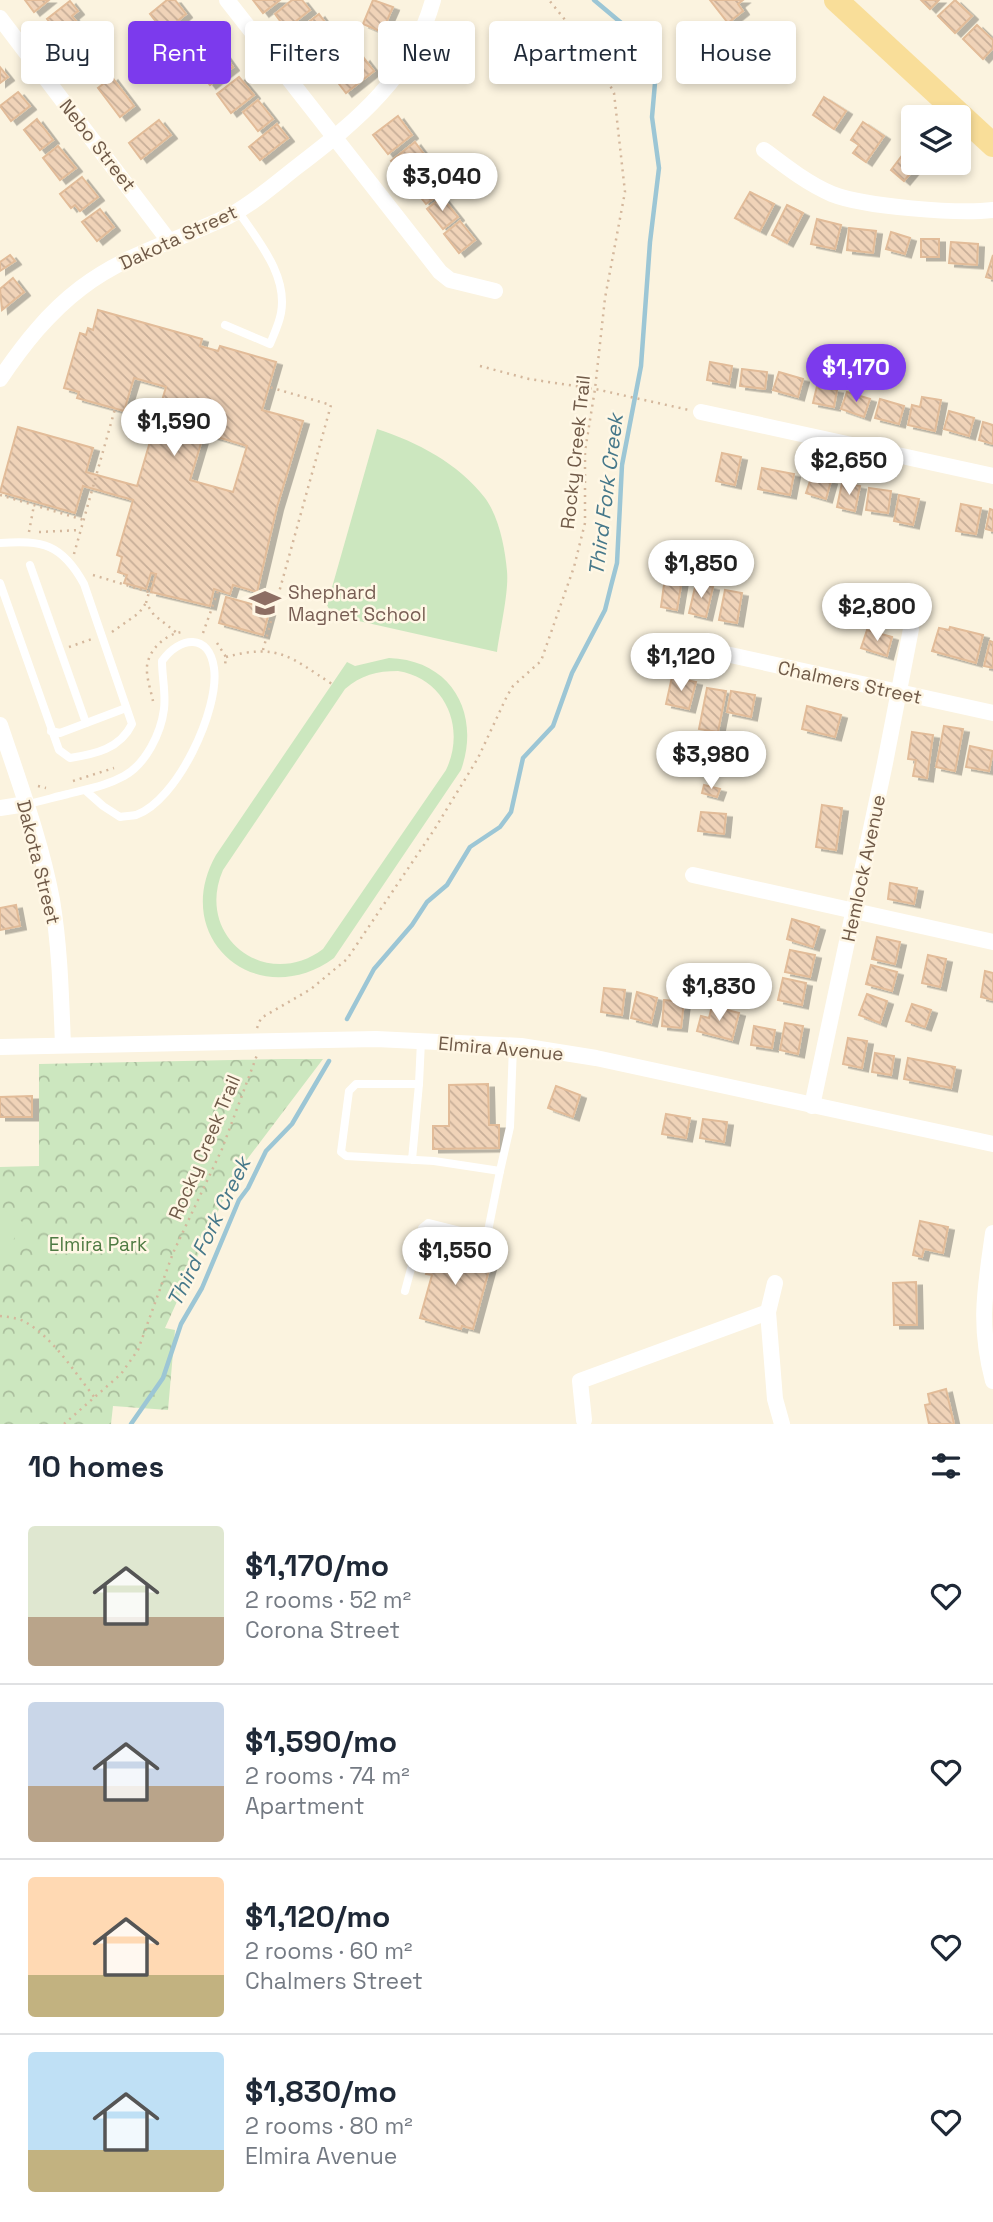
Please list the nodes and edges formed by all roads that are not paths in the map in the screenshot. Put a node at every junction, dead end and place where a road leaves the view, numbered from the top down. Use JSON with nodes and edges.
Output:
{"nodes":[{"id":1,"x":228,"y":0,"type":"edge"},
{"id":2,"x":433,"y":0,"type":"edge"},
{"id":3,"x":836,"y":0,"type":"edge"},
{"id":4,"x":0,"y":18,"type":"edge"},
{"id":5,"x":335,"y":138,"type":"junction"},
{"id":6,"x":993,"y":145,"type":"edge"},
{"id":7,"x":764,"y":150,"type":"dead end"},
{"id":8,"x":993,"y":210,"type":"edge"},
{"id":9,"x":238,"y":211,"type":"junction"},
{"id":10,"x":169,"y":241,"type":"junction"},
{"id":11,"x":495,"y":291,"type":"dead end"},
{"id":12,"x":225,"y":325,"type":"dead end"},
{"id":13,"x":7,"y":356,"type":"edge"},
{"id":14,"x":0,"y":379,"type":"edge"},
{"id":15,"x":701,"y":412,"type":"road end"},
{"id":16,"x":993,"y":476,"type":"edge"},
{"id":17,"x":0,"y":543,"type":"edge"},
{"id":18,"x":30,"y":565,"type":"dead end"},
{"id":19,"x":0,"y":583,"type":"edge"},
{"id":20,"x":911,"y":629,"type":"dead end"},
{"id":21,"x":667,"y":641,"type":"dead end"},
{"id":22,"x":898,"y":693,"type":"junction"},
{"id":23,"x":126,"y":708,"type":"junction"},
{"id":24,"x":993,"y":713,"type":"edge"},
{"id":25,"x":86,"y":723,"type":"junction"},
{"id":26,"x":0,"y":725,"type":"edge"},
{"id":27,"x":51,"y":731,"type":"junction"},
{"id":28,"x":85,"y":790,"type":"junction"},
{"id":29,"x":26,"y":804,"type":"junction"},
{"id":30,"x":0,"y":808,"type":"edge"},
{"id":31,"x":693,"y":876,"type":"dead end"},
{"id":32,"x":853,"y":911,"type":"junction"},
{"id":33,"x":993,"y":942,"type":"edge"},
{"id":34,"x":421,"y":1041,"type":"junction"},
{"id":35,"x":63,"y":1045,"type":"junction"},
{"id":36,"x":0,"y":1046,"type":"edge"},
{"id":37,"x":513,"y":1046,"type":"junction"},
{"id":38,"x":419,"y":1084,"type":"junction"},
{"id":39,"x":812,"y":1106,"type":"junction"},
{"id":40,"x":993,"y":1144,"type":"edge"},
{"id":41,"x":412,"y":1160,"type":"junction"},
{"id":42,"x":500,"y":1171,"type":"junction"},
{"id":43,"x":993,"y":1233,"type":"edge"},
{"id":44,"x":775,"y":1283,"type":"dead end"},
{"id":45,"x":405,"y":1291,"type":"dead end"},
{"id":46,"x":768,"y":1312,"type":"junction"},
{"id":47,"x":993,"y":1381,"type":"edge"},
{"id":48,"x":585,"y":1423,"type":"edge"},
{"id":49,"x":782,"y":1424,"type":"edge"}],
"edges":[{"from":1,"to":5,"type":"street"},
{"from":2,"to":5,"type":"street","name":"Dakota Street"},
{"from":3,"to":6,"type":"main road"},
{"from":4,"to":10,"type":"street","name":"Nebo Street"},
{"from":5,"to":9,"type":"street","name":"Dakota Street"},
{"from":5,"to":11,"type":"street"},
{"from":7,"to":8,"type":"street"},
{"from":9,"to":10,"type":"street","name":"Dakota Street"},
{"from":9,"to":12,"type":"lane"},
{"from":10,"to":13,"type":"street","name":"Dakota Street"},
{"from":13,"to":14,"type":"street","name":"Dakota Street"},
{"from":15,"to":16,"type":"street"},
{"from":17,"to":23,"type":"lane"},
{"from":18,"to":25,"type":"lane"},
{"from":19,"to":27,"type":"lane"},
{"from":20,"to":22,"type":"street","name":"Hemlock Avenue"},
{"from":21,"to":22,"type":"street","name":"Chalmers Street"},
{"from":22,"to":24,"type":"street","name":"Chalmers Street"},
{"from":22,"to":32,"type":"street","name":"Hemlock Avenue"},
{"from":23,"to":25,"type":"lane"},
{"from":23,"to":27,"type":"lane"},
{"from":25,"to":27,"type":"lane"},
{"from":26,"to":29,"type":"street","name":"Dakota Street"},
{"from":28,"to":28,"type":"lane"},
{"from":28,"to":29,"type":"lane"},
{"from":29,"to":30,"type":"street"},
{"from":29,"to":35,"type":"street","name":"Dakota Street"},
{"from":31,"to":32,"type":"street"},
{"from":32,"to":33,"type":"street"},
{"from":32,"to":39,"type":"street","name":"Hemlock Avenue"},
{"from":34,"to":35,"type":"street","name":"Elmira Avenue"},
{"from":34,"to":37,"type":"street","name":"Elmira Avenue"},
{"from":34,"to":38,"type":"lane"},
{"from":35,"to":36,"type":"street","name":"Elmira Avenue"},
{"from":37,"to":39,"type":"street","name":"Elmira Avenue"},
{"from":37,"to":42,"type":"lane"},
{"from":38,"to":41,"type":"lane"},
{"from":38,"to":41,"type":"lane"},
{"from":39,"to":40,"type":"street","name":"Elmira Avenue"},
{"from":41,"to":42,"type":"lane"},
{"from":42,"to":45,"type":"lane"},
{"from":43,"to":47,"type":"street"},
{"from":44,"to":46,"type":"street"},
{"from":46,"to":48,"type":"street"},
{"from":46,"to":49,"type":"street"}]}
